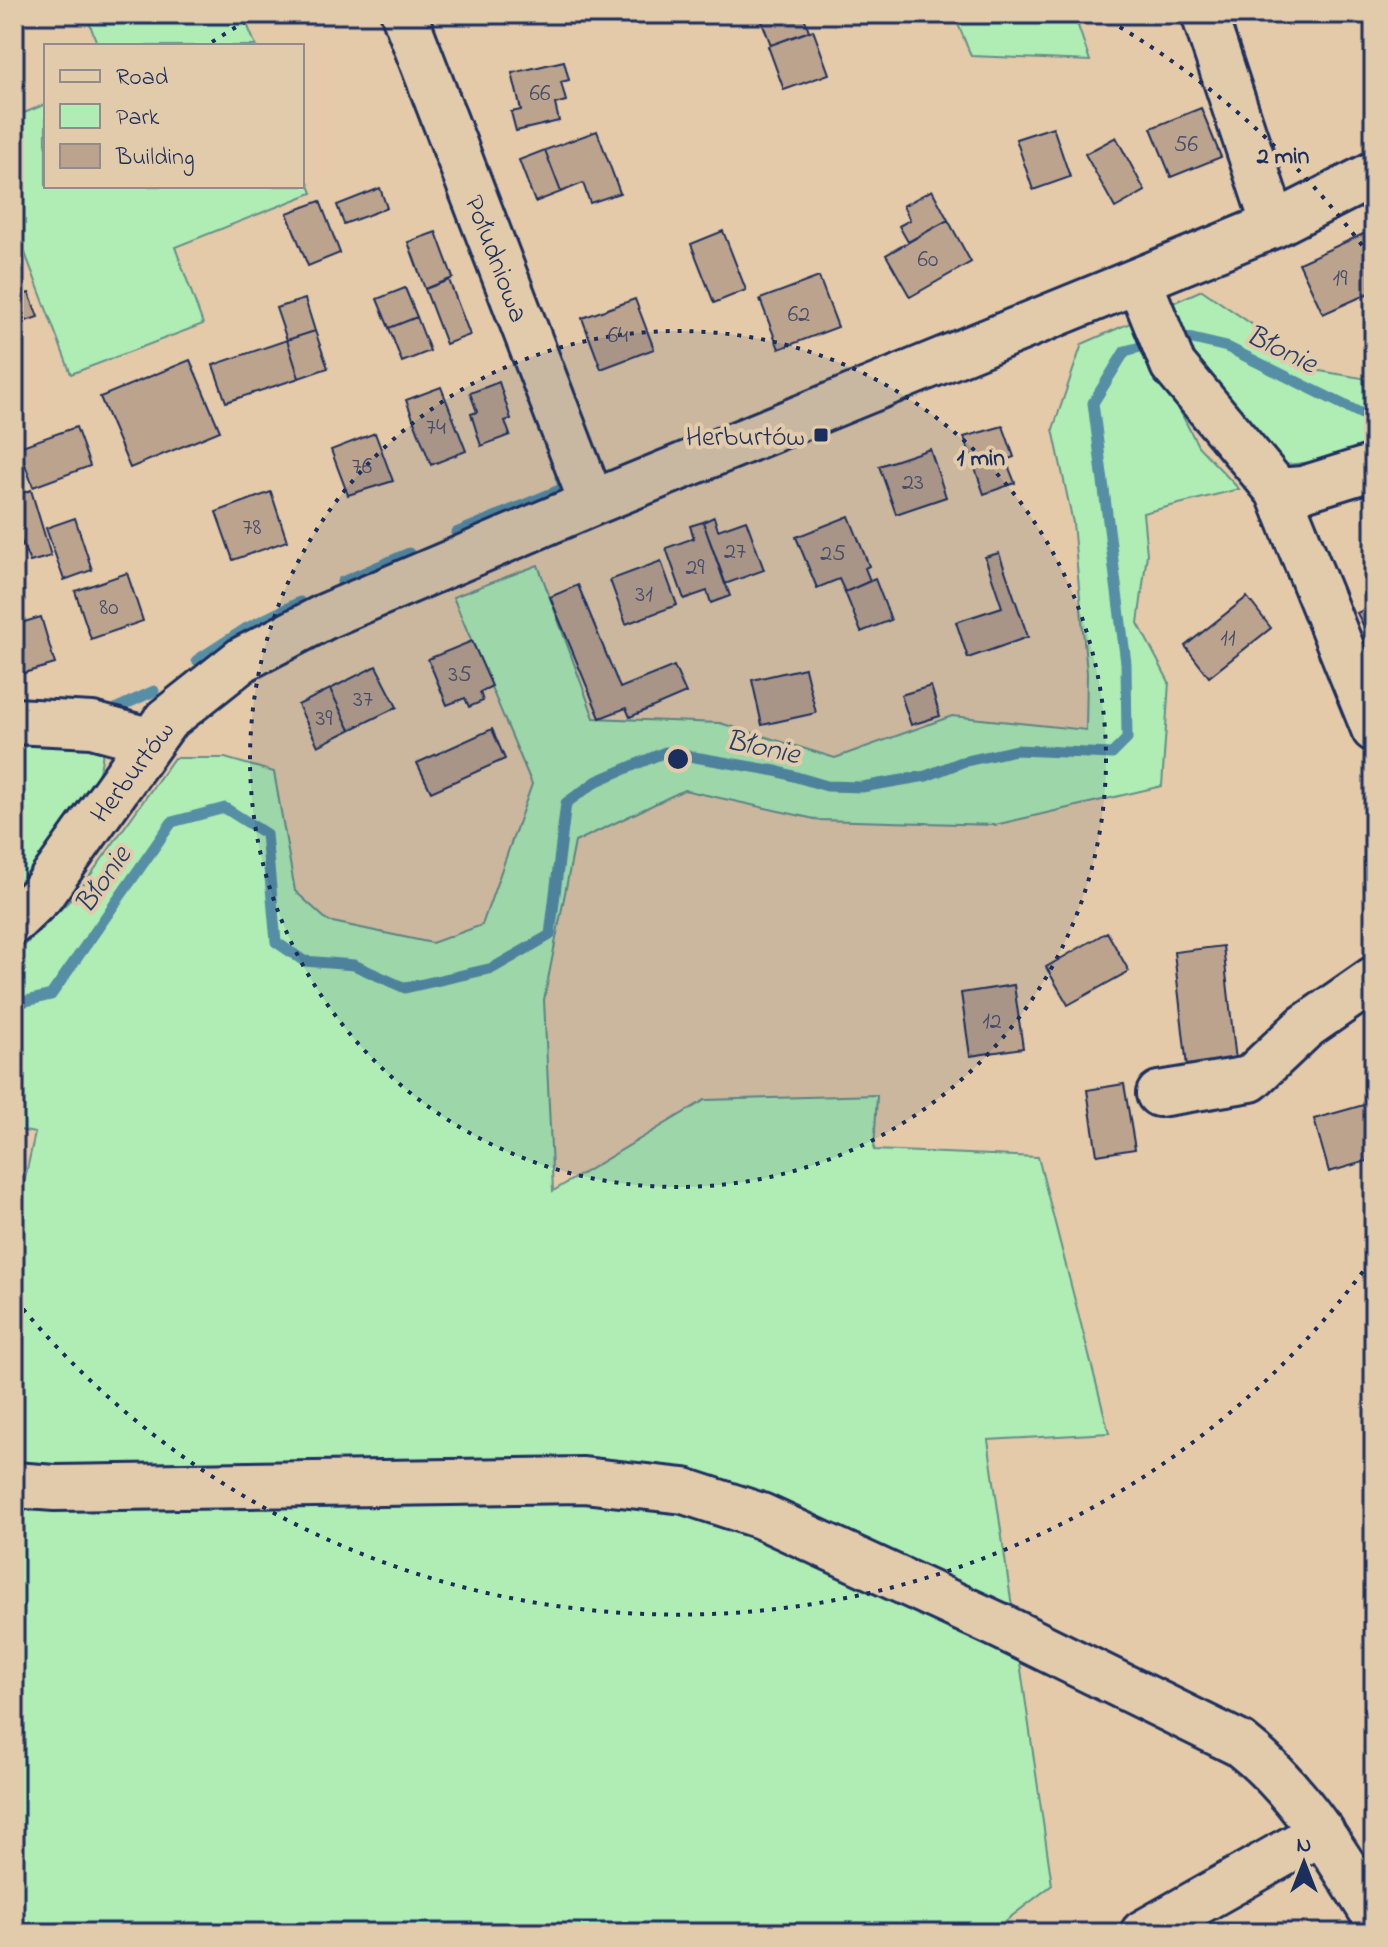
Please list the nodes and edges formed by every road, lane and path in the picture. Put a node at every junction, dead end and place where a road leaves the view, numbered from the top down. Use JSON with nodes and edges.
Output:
{"nodes":[{"id":1,"x":404,"y":14,"type":"edge"},
{"id":2,"x":1204,"y":14,"type":"edge"},
{"id":3,"x":1374,"y":174,"type":"edge"},
{"id":4,"x":1274,"y":225,"type":"junction"},
{"id":5,"x":1144,"y":294,"type":"junction"},
{"id":6,"x":1374,"y":467,"type":"edge"},
{"id":7,"x":1278,"y":491,"type":"junction"},
{"id":8,"x":592,"y":503,"type":"junction"},
{"id":9,"x":14,"y":721,"type":"edge"},
{"id":10,"x":1374,"y":729,"type":"edge"},
{"id":11,"x":148,"y":740,"type":"junction"},
{"id":12,"x":14,"y":921,"type":"edge"},
{"id":13,"x":1374,"y":979,"type":"edge"},
{"id":14,"x":1159,"y":1094,"type":"dead end"},
{"id":15,"x":14,"y":1485,"type":"edge"},
{"id":16,"x":1322,"y":1832,"type":"junction"},
{"id":17,"x":1374,"y":1915,"type":"edge"},
{"id":18,"x":1143,"y":1933,"type":"edge"}],
"edges":[{"from":1,"to":8,"type":"street","name":"Południowa"},
{"from":2,"to":4,"type":"street"},
{"from":3,"to":4,"type":"street","name":"Herburtów"},
{"from":4,"to":5,"type":"street","name":"Herburtów"},
{"from":5,"to":7,"type":"street"},
{"from":5,"to":8,"type":"street","name":"Herburtów"},
{"from":6,"to":7,"type":"street"},
{"from":7,"to":10,"type":"street"},
{"from":8,"to":11,"type":"street","name":"Herburtów"},
{"from":9,"to":11,"type":"street"},
{"from":11,"to":12,"type":"street","name":"Herburtów"},
{"from":13,"to":14,"type":"street"},
{"from":15,"to":16,"type":"street"},
{"from":16,"to":17,"type":"street"},
{"from":16,"to":18,"type":"street"}]}
